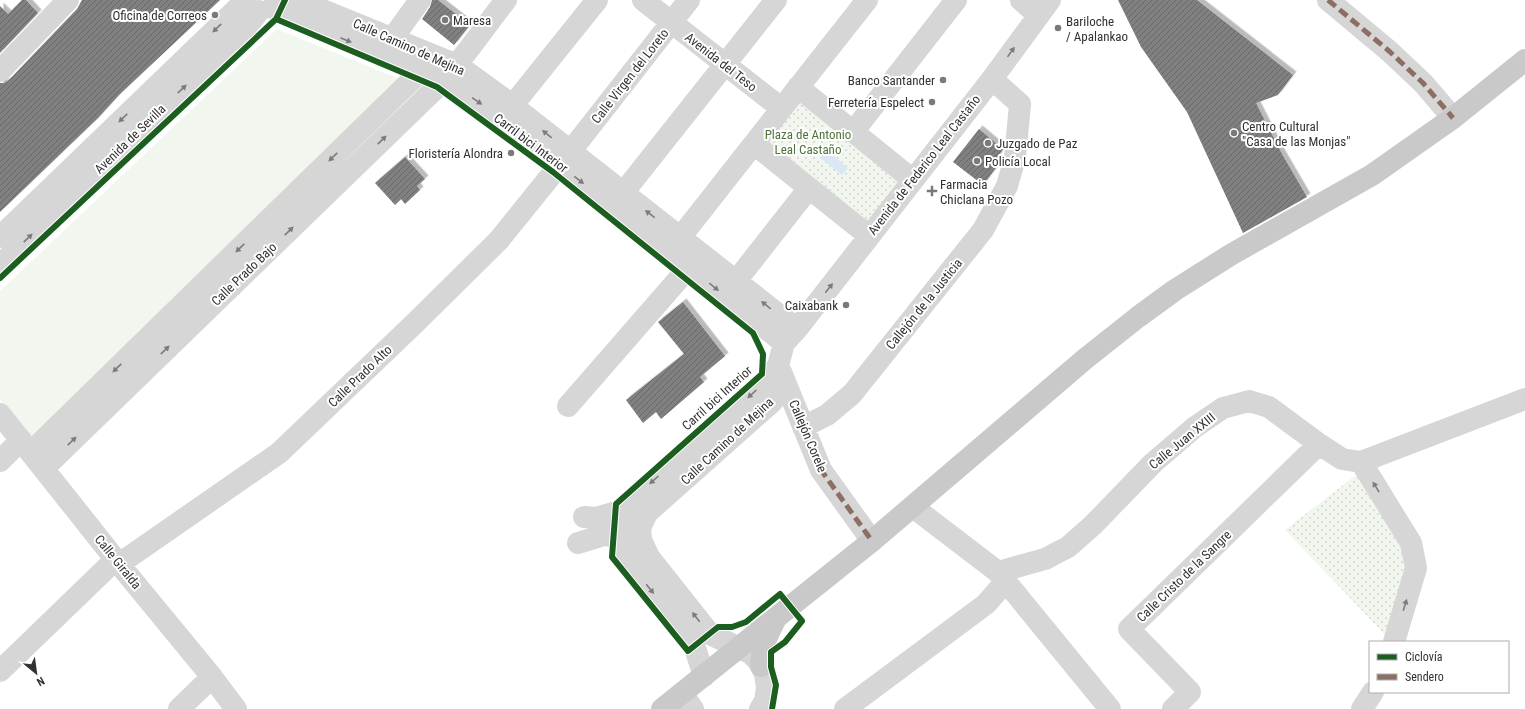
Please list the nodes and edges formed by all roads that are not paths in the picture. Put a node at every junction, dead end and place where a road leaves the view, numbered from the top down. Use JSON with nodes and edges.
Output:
{"nodes":[{"id":1,"x":68,"y":0,"type":"edge"},
{"id":2,"x":298,"y":0,"type":"edge"},
{"id":3,"x":420,"y":0,"type":"edge"},
{"id":4,"x":506,"y":0,"type":"edge"},
{"id":5,"x":597,"y":0,"type":"edge"},
{"id":6,"x":643,"y":0,"type":"edge"},
{"id":7,"x":689,"y":0,"type":"edge"},
{"id":8,"x":776,"y":0,"type":"edge"},
{"id":9,"x":867,"y":0,"type":"edge"},
{"id":10,"x":956,"y":0,"type":"edge"},
{"id":11,"x":1021,"y":0,"type":"edge"},
{"id":12,"x":1328,"y":0,"type":"edge"},
{"id":13,"x":260,"y":4,"type":"edge"},
{"id":14,"x":1044,"y":7,"type":"edge"},
{"id":15,"x":323,"y":12,"type":"edge"},
{"id":16,"x":672,"y":23,"type":"junction"},
{"id":17,"x":392,"y":39,"type":"junction"},
{"id":18,"x":1525,"y":60,"type":"edge"},
{"id":19,"x":725,"y":65,"type":"junction"},
{"id":20,"x":0,"y":71,"type":"edge"},
{"id":21,"x":421,"y":71,"type":"junction"},
{"id":22,"x":450,"y":73,"type":"junction"},
{"id":23,"x":992,"y":79,"type":"junction"},
{"id":24,"x":798,"y":87,"type":"junction"},
{"id":25,"x":512,"y":106,"type":"junction"},
{"id":26,"x":781,"y":108,"type":"junction"},
{"id":27,"x":1453,"y":118,"type":"junction"},
{"id":28,"x":853,"y":132,"type":"junction"},
{"id":29,"x":754,"y":144,"type":"junction"},
{"id":30,"x":564,"y":158,"type":"junction"},
{"id":31,"x":913,"y":180,"type":"junction"},
{"id":32,"x":809,"y":188,"type":"junction"},
{"id":33,"x":623,"y":194,"type":"junction"},
{"id":34,"x":869,"y":236,"type":"junction"},
{"id":35,"x":0,"y":237,"type":"edge"},
{"id":36,"x":676,"y":244,"type":"junction"},
{"id":37,"x":0,"y":265,"type":"edge"},
{"id":38,"x":690,"y":266,"type":"junction"},
{"id":39,"x":736,"y":281,"type":"junction"},
{"id":40,"x":790,"y":336,"type":"junction"},
{"id":41,"x":778,"y":366,"type":"junction"},
{"id":42,"x":1525,"y":399,"type":"edge"},
{"id":43,"x":568,"y":406,"type":"dead end"},
{"id":44,"x":0,"y":414,"type":"edge"},
{"id":45,"x":803,"y":427,"type":"junction"},
{"id":46,"x":1320,"y":444,"type":"junction"},
{"id":47,"x":32,"y":453,"type":"junction"},
{"id":48,"x":0,"y":462,"type":"edge"},
{"id":49,"x":1361,"y":462,"type":"junction"},
{"id":50,"x":913,"y":507,"type":"junction"},
{"id":51,"x":584,"y":517,"type":"dead end"},
{"id":52,"x":628,"y":525,"type":"junction"},
{"id":53,"x":872,"y":541,"type":"junction"},
{"id":54,"x":578,"y":543,"type":"dead end"},
{"id":55,"x":117,"y":562,"type":"junction"},
{"id":56,"x":1002,"y":576,"type":"junction"},
{"id":57,"x":778,"y":615,"type":"junction"},
{"id":58,"x":1394,"y":641,"type":"edge"},
{"id":59,"x":738,"y":647,"type":"junction"},
{"id":60,"x":761,"y":666,"type":"junction"},
{"id":61,"x":0,"y":671,"type":"edge"},
{"id":62,"x":212,"y":676,"type":"junction"},
{"id":63,"x":704,"y":676,"type":"junction"},
{"id":64,"x":1372,"y":693,"type":"edge"},
{"id":65,"x":687,"y":701,"type":"edge"},
{"id":66,"x":178,"y":709,"type":"edge"},
{"id":67,"x":236,"y":709,"type":"edge"},
{"id":68,"x":662,"y":709,"type":"edge"},
{"id":69,"x":760,"y":709,"type":"edge"},
{"id":70,"x":845,"y":709,"type":"edge"},
{"id":71,"x":1109,"y":709,"type":"edge"},
{"id":72,"x":1173,"y":709,"type":"edge"},
{"id":73,"x":1362,"y":709,"type":"edge"}],
"edges":[{"from":1,"to":20,"type":"street"},
{"from":2,"to":15,"type":"street","name":"Calle Camino de Mejina"},
{"from":3,"to":17,"type":"street"},
{"from":4,"to":22,"type":"street","name":"Calle Prado Bajo"},
{"from":5,"to":25,"type":"street"},
{"from":6,"to":16,"type":"street","name":"Avenida del Teso"},
{"from":7,"to":16,"type":"street","name":"Calle Virgen del Loreto"},
{"from":8,"to":19,"type":"street"},
{"from":9,"to":24,"type":"street"},
{"from":10,"to":28,"type":"street"},
{"from":11,"to":14,"type":"street"},
{"from":12,"to":27,"type":"street"},
{"from":13,"to":15,"type":"street","name":"Calle Camino de Mejina"},
{"from":13,"to":35,"type":"street","name":"Avenida de Sevilla","one_way":true},
{"from":37,"to":13,"type":"street","name":"Avenida de Sevilla","one_way":true},
{"from":23,"to":14,"type":"street","name":"Avenida de Federico Leal Castaño","one_way":true},
{"from":15,"to":17,"type":"street","name":"Calle Camino de Mejina"},
{"from":15,"to":21,"type":"street","name":"Calle Camino de Mejina","one_way":true},
{"from":16,"to":19,"type":"street","name":"Avenida del Teso"},
{"from":16,"to":30,"type":"street","name":"Calle Virgen del Loreto"},
{"from":17,"to":22,"type":"street","name":"Calle Camino de Mejina"},
{"from":18,"to":27,"type":"main road"},
{"from":19,"to":26,"type":"street","name":"Avenida del Teso"},
{"from":19,"to":33,"type":"street"},
{"from":21,"to":22,"type":"street","name":"Calle Camino de Mejina"},
{"from":21,"to":47,"type":"street","name":"Calle Prado Bajo","one_way":true},
{"from":22,"to":25,"type":"street","name":"Calle Camino de Mejina"},
{"from":22,"to":30,"type":"street","name":"Calle Camino de Mejina","one_way":true},
{"from":47,"to":22,"type":"street","name":"Calle Prado Bajo","one_way":true},
{"from":23,"to":31,"type":"street","name":"Avenida de Federico Leal Castaño"},
{"from":23,"to":45,"type":"street","name":"Callejón de la Justicia"},
{"from":24,"to":26,"type":"street"},
{"from":24,"to":28,"type":"street"},
{"from":30,"to":25,"type":"street","name":"Calle Camino de Mejina","one_way":true},
{"from":26,"to":29,"type":"street"},
{"from":27,"to":50,"type":"main road"},
{"from":28,"to":31,"type":"street"},
{"from":29,"to":32,"type":"street"},
{"from":29,"to":36,"type":"street"},
{"from":30,"to":33,"type":"street","name":"Calle Camino de Mejina"},
{"from":30,"to":36,"type":"street","name":"Calle Camino de Mejina","one_way":true},
{"from":30,"to":55,"type":"street","name":"Calle Prado Alto"},
{"from":31,"to":34,"type":"street","name":"Avenida de Federico Leal Castaño"},
{"from":32,"to":34,"type":"street"},
{"from":32,"to":39,"type":"street"},
{"from":36,"to":33,"type":"street","name":"Calle Camino de Mejina","one_way":true},
{"from":40,"to":34,"type":"street","name":"Avenida de Federico Leal Castaño","one_way":true},
{"from":36,"to":38,"type":"street","name":"Calle Camino de Mejina"},
{"from":36,"to":39,"type":"street","name":"Calle Camino de Mejina"},
{"from":38,"to":40,"type":"street","name":"Calle Camino de Mejina","one_way":true},
{"from":38,"to":43,"type":"street"},
{"from":40,"to":39,"type":"street","name":"Calle Camino de Mejina","one_way":true},
{"from":40,"to":41,"type":"street","name":"Calle Camino de Mejina"},
{"from":41,"to":45,"type":"street","name":"Callejón Corele"},
{"from":41,"to":52,"type":"street","name":"Calle Camino de Mejina"},
{"from":42,"to":49,"type":"street"},
{"from":44,"to":47,"type":"street","name":"Calle Giralda"},
{"from":45,"to":53,"type":"street","name":"Callejón Corele"},
{"from":46,"to":49,"type":"street","name":"Calle Juan XXIII"},
{"from":46,"to":56,"type":"street","name":"Calle Juan XXIII"},
{"from":46,"to":72,"type":"street","name":"Calle Cristo de la Sangre"},
{"from":47,"to":48,"type":"street"},
{"from":47,"to":55,"type":"street","name":"Calle Giralda"},
{"from":58,"to":49,"type":"street","one_way":true},
{"from":50,"to":53,"type":"main road"},
{"from":50,"to":56,"type":"street"},
{"from":51,"to":52,"type":"street"},
{"from":52,"to":54,"type":"street"},
{"from":59,"to":52,"type":"street","one_way":true},
{"from":52,"to":63,"type":"street","one_way":true},
{"from":53,"to":57,"type":"main road"},
{"from":55,"to":61,"type":"street","name":"Calle Prado Alto"},
{"from":55,"to":62,"type":"street","name":"Calle Giralda"},
{"from":56,"to":70,"type":"street"},
{"from":56,"to":71,"type":"street"},
{"from":57,"to":59,"type":"main road"},
{"from":57,"to":60,"type":"main road"},
{"from":59,"to":60,"type":"street"},
{"from":59,"to":63,"type":"main road"},
{"from":60,"to":69,"type":"street"},
{"from":62,"to":66,"type":"street"},
{"from":62,"to":67,"type":"street","name":"Calle Giralda"},
{"from":63,"to":65,"type":"main road"},
{"from":64,"to":73,"type":"street"},
{"from":65,"to":68,"type":"main road"}]}
